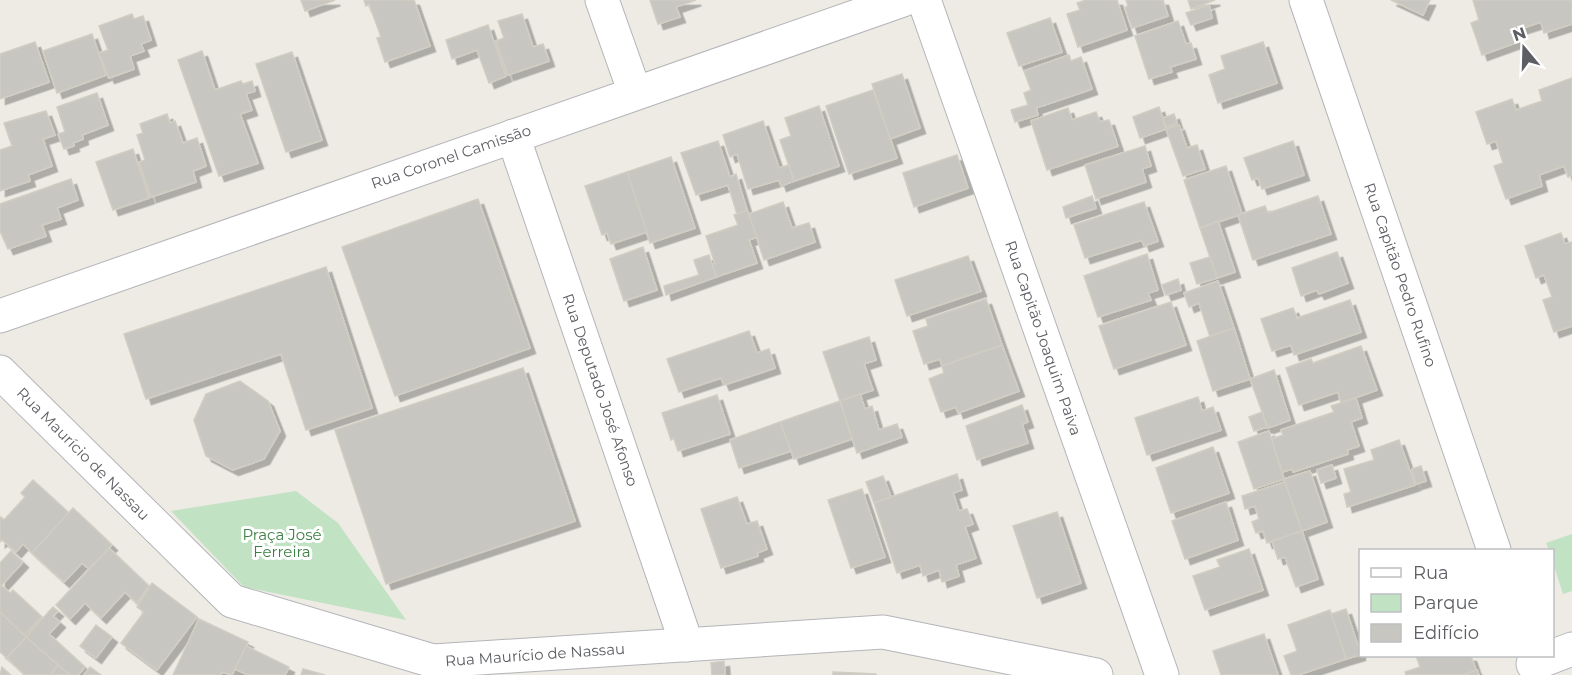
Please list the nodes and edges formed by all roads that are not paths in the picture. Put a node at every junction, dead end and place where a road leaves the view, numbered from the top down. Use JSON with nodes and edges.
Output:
{"nodes":[{"id":1,"x":602,"y":0,"type":"edge"},
{"id":2,"x":903,"y":0,"type":"edge"},
{"id":3,"x":924,"y":0,"type":"edge"},
{"id":4,"x":1306,"y":0,"type":"edge"},
{"id":5,"x":635,"y":93,"type":"junction"},
{"id":6,"x":513,"y":136,"type":"junction"},
{"id":7,"x":0,"y":316,"type":"edge"},
{"id":8,"x":0,"y":372,"type":"edge"},
{"id":9,"x":1494,"y":549,"type":"edge"},
{"id":10,"x":687,"y":645,"type":"junction"},
{"id":11,"x":1572,"y":649,"type":"edge"},
{"id":12,"x":1554,"y":656,"type":"edge"},
{"id":13,"x":1552,"y":657,"type":"edge"},
{"id":14,"x":1533,"y":665,"type":"edge"},
{"id":15,"x":1096,"y":675,"type":"edge"},
{"id":16,"x":1162,"y":675,"type":"edge"}],
"edges":[{"from":1,"to":5,"type":"street"},
{"from":2,"to":5,"type":"street","name":"Rua Coronel Camissão"},
{"from":3,"to":16,"type":"street","name":"Rua Capitão Joaquim Paiva"},
{"from":4,"to":9,"type":"street","name":"Rua Capitão Pedro Rufino"},
{"from":5,"to":6,"type":"street","name":"Rua Coronel Camissão"},
{"from":6,"to":7,"type":"street","name":"Rua Coronel Camissão"},
{"from":6,"to":10,"type":"street","name":"Rua Deputado José Afonso"},
{"from":8,"to":10,"type":"street","name":"Rua Maurício de Nassau"},
{"from":10,"to":15,"type":"street","name":"Rua Maurício de Nassau"},
{"from":11,"to":12,"type":"street"},
{"from":13,"to":14,"type":"street"}]}
